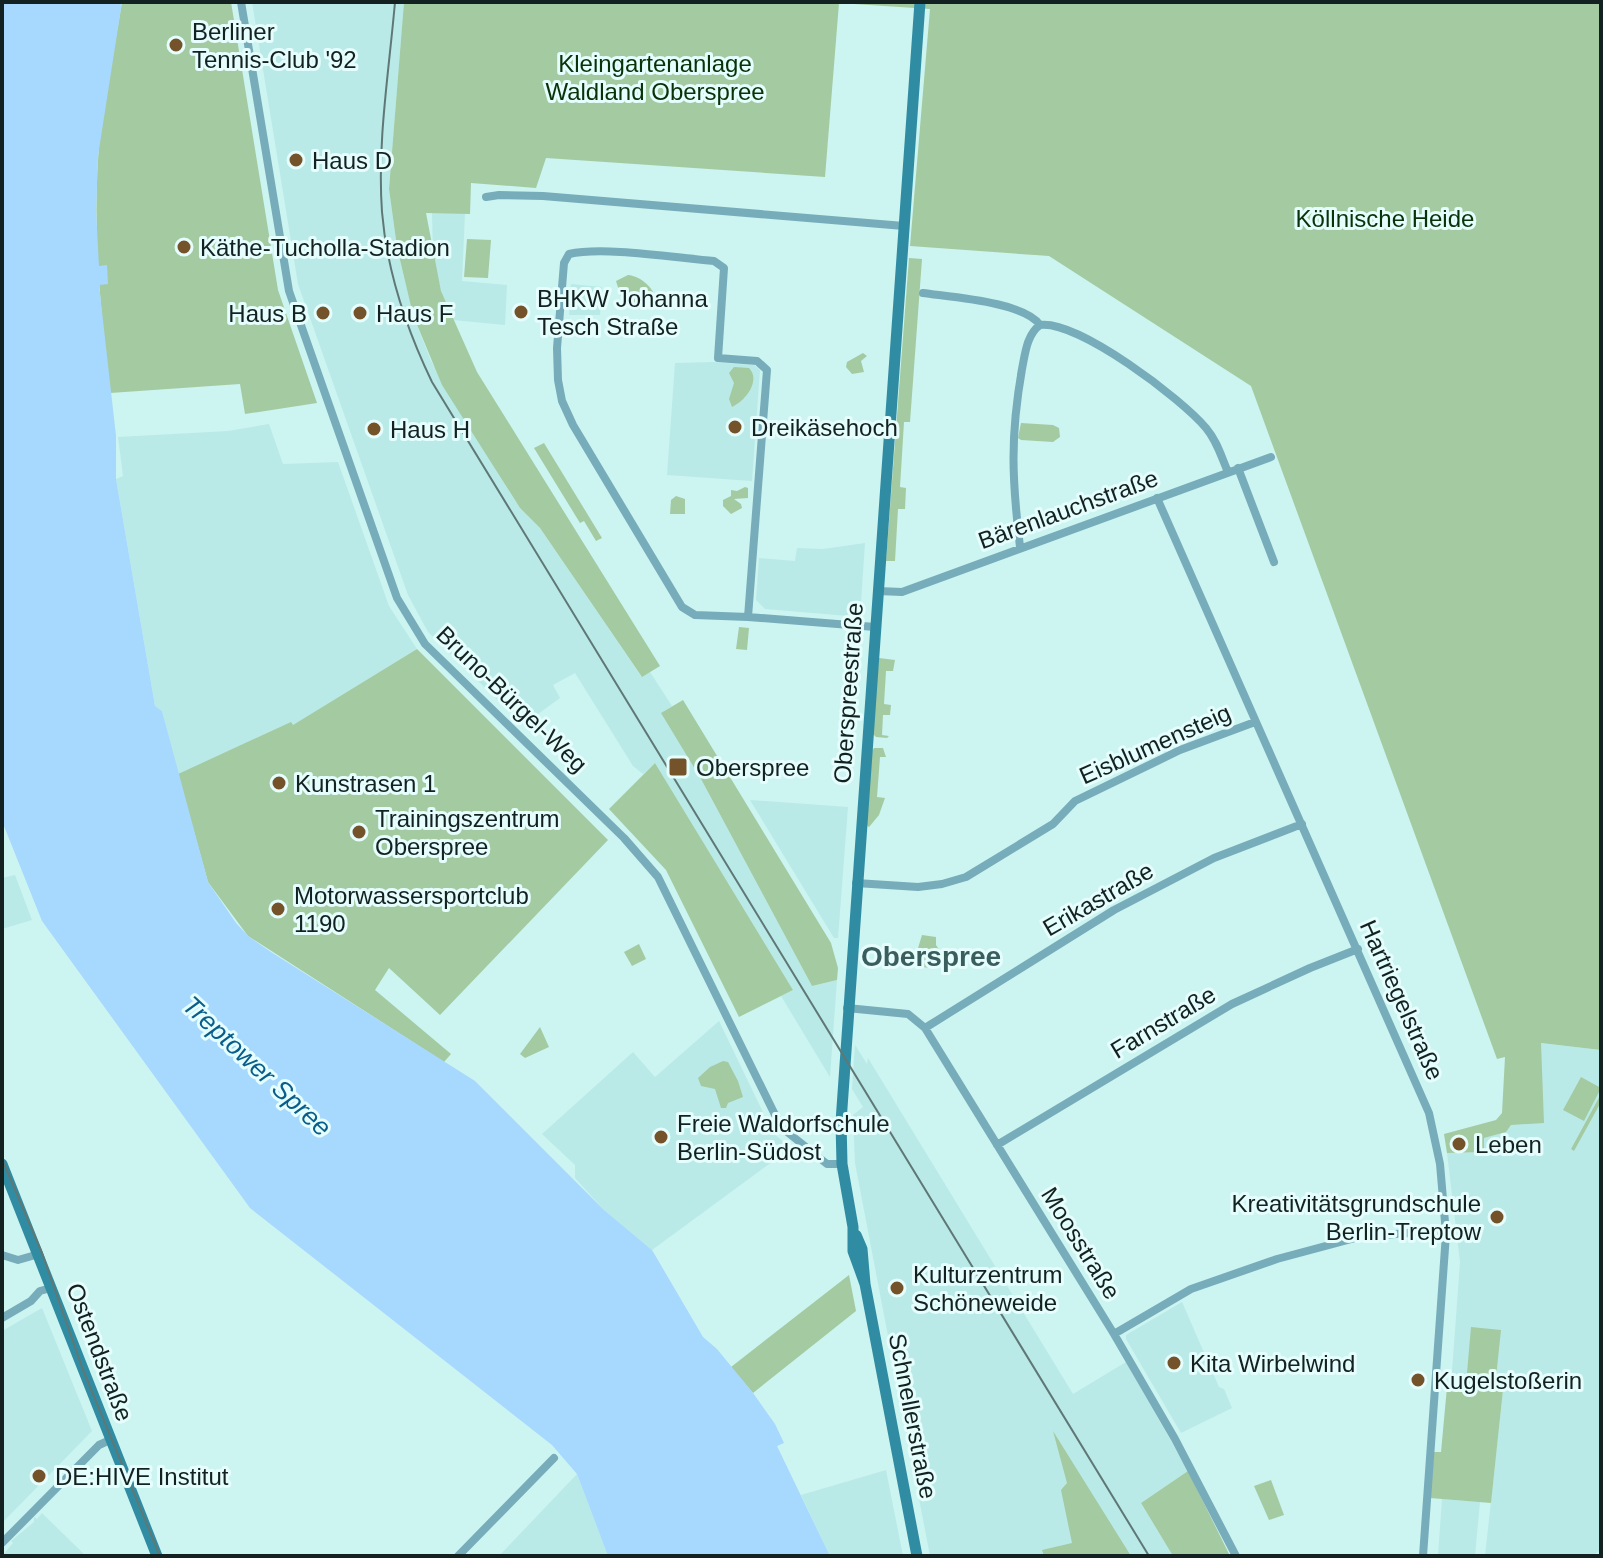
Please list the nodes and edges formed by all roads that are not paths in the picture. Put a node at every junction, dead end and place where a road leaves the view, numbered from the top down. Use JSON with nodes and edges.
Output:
{"nodes":[{"id":1,"x":241,"y":2,"type":"edge"},
{"id":2,"x":920,"y":2,"type":"edge"},
{"id":3,"x":486,"y":197,"type":"dead end"},
{"id":4,"x":904,"y":226,"type":"junction"},
{"id":5,"x":923,"y":293,"type":"dead end"},
{"id":6,"x":1040,"y":325,"type":"junction"},
{"id":7,"x":1271,"y":457,"type":"dead end"},
{"id":8,"x":1238,"y":468,"type":"junction"},
{"id":9,"x":1228,"y":472,"type":"junction"},
{"id":10,"x":1157,"y":498,"type":"junction"},
{"id":11,"x":1020,"y":547,"type":"junction"},
{"id":12,"x":1274,"y":562,"type":"dead end"},
{"id":13,"x":878,"y":591,"type":"junction"},
{"id":14,"x":748,"y":617,"type":"junction"},
{"id":15,"x":875,"y":627,"type":"junction"},
{"id":16,"x":1255,"y":722,"type":"junction"},
{"id":17,"x":1302,"y":824,"type":"junction"},
{"id":18,"x":856,"y":883,"type":"junction"},
{"id":19,"x":1358,"y":949,"type":"junction"},
{"id":20,"x":847,"y":1008,"type":"junction"},
{"id":21,"x":925,"y":1028,"type":"junction"},
{"id":22,"x":997,"y":1145,"type":"junction"},
{"id":23,"x":2,"y":1164,"type":"edge"},
{"id":24,"x":842,"y":1164,"type":"junction"},
{"id":25,"x":1446,"y":1234,"type":"junction"},
{"id":26,"x":40,"y":1254,"type":"junction"},
{"id":27,"x":2,"y":1255,"type":"edge"},
{"id":28,"x":51,"y":1288,"type":"junction"},
{"id":29,"x":2,"y":1318,"type":"edge"},
{"id":30,"x":1114,"y":1334,"type":"junction"},
{"id":31,"x":110,"y":1440,"type":"junction"},
{"id":32,"x":554,"y":1458,"type":"dead end"},
{"id":33,"x":2,"y":1543,"type":"edge"},
{"id":34,"x":157,"y":1556,"type":"edge"},
{"id":35,"x":458,"y":1556,"type":"edge"},
{"id":36,"x":917,"y":1556,"type":"edge"},
{"id":37,"x":1236,"y":1556,"type":"edge"},
{"id":38,"x":1423,"y":1556,"type":"edge"}],
"edges":[{"from":1,"to":24,"type":"street","name":"Bruno-Bürgel-Weg"},
{"from":2,"to":4,"type":"main road","name":"Oberspreestraße"},
{"from":3,"to":4,"type":"street"},
{"from":4,"to":13,"type":"main road","name":"Oberspreestraße"},
{"from":5,"to":6,"type":"street"},
{"from":6,"to":9,"type":"street"},
{"from":6,"to":11,"type":"street"},
{"from":7,"to":8,"type":"street","name":"Bärenlauchstraße"},
{"from":8,"to":9,"type":"street","name":"Bärenlauchstraße"},
{"from":8,"to":12,"type":"street"},
{"from":9,"to":10,"type":"street","name":"Bärenlauchstraße"},
{"from":10,"to":11,"type":"street","name":"Bärenlauchstraße"},
{"from":10,"to":16,"type":"street","name":"Hartriegelstraße"},
{"from":11,"to":13,"type":"street","name":"Bärenlauchstraße"},
{"from":13,"to":15,"type":"main road","name":"Oberspreestraße"},
{"from":14,"to":14,"type":"street"},
{"from":14,"to":15,"type":"street"},
{"from":15,"to":18,"type":"main road","name":"Oberspreestraße"},
{"from":16,"to":17,"type":"street","name":"Hartriegelstraße"},
{"from":16,"to":18,"type":"street","name":"Eisblumensteig"},
{"from":17,"to":19,"type":"street","name":"Hartriegelstraße"},
{"from":17,"to":21,"type":"street","name":"Erikastraße"},
{"from":18,"to":20,"type":"main road","name":"Oberspreestraße"},
{"from":19,"to":22,"type":"street","name":"Farnstraße"},
{"from":19,"to":25,"type":"street","name":"Hartriegelstraße"},
{"from":20,"to":21,"type":"street"},
{"from":20,"to":24,"type":"main road","name":"Oberspreestraße"},
{"from":21,"to":22,"type":"street","name":"Moosstraße"},
{"from":22,"to":30,"type":"street","name":"Moosstraße"},
{"from":23,"to":26,"type":"main road","name":"Ostendstraße"},
{"from":24,"to":36,"type":"main road","name":"Schnellerstraße"},
{"from":25,"to":30,"type":"street"},
{"from":25,"to":38,"type":"street","name":"Hartriegelstraße"},
{"from":26,"to":27,"type":"street"},
{"from":26,"to":28,"type":"main road","name":"Ostendstraße"},
{"from":28,"to":29,"type":"street"},
{"from":28,"to":31,"type":"main road","name":"Ostendstraße"},
{"from":30,"to":37,"type":"street","name":"Moosstraße"},
{"from":31,"to":33,"type":"street"},
{"from":31,"to":34,"type":"main road","name":"Ostendstraße"},
{"from":32,"to":35,"type":"street"}]}
